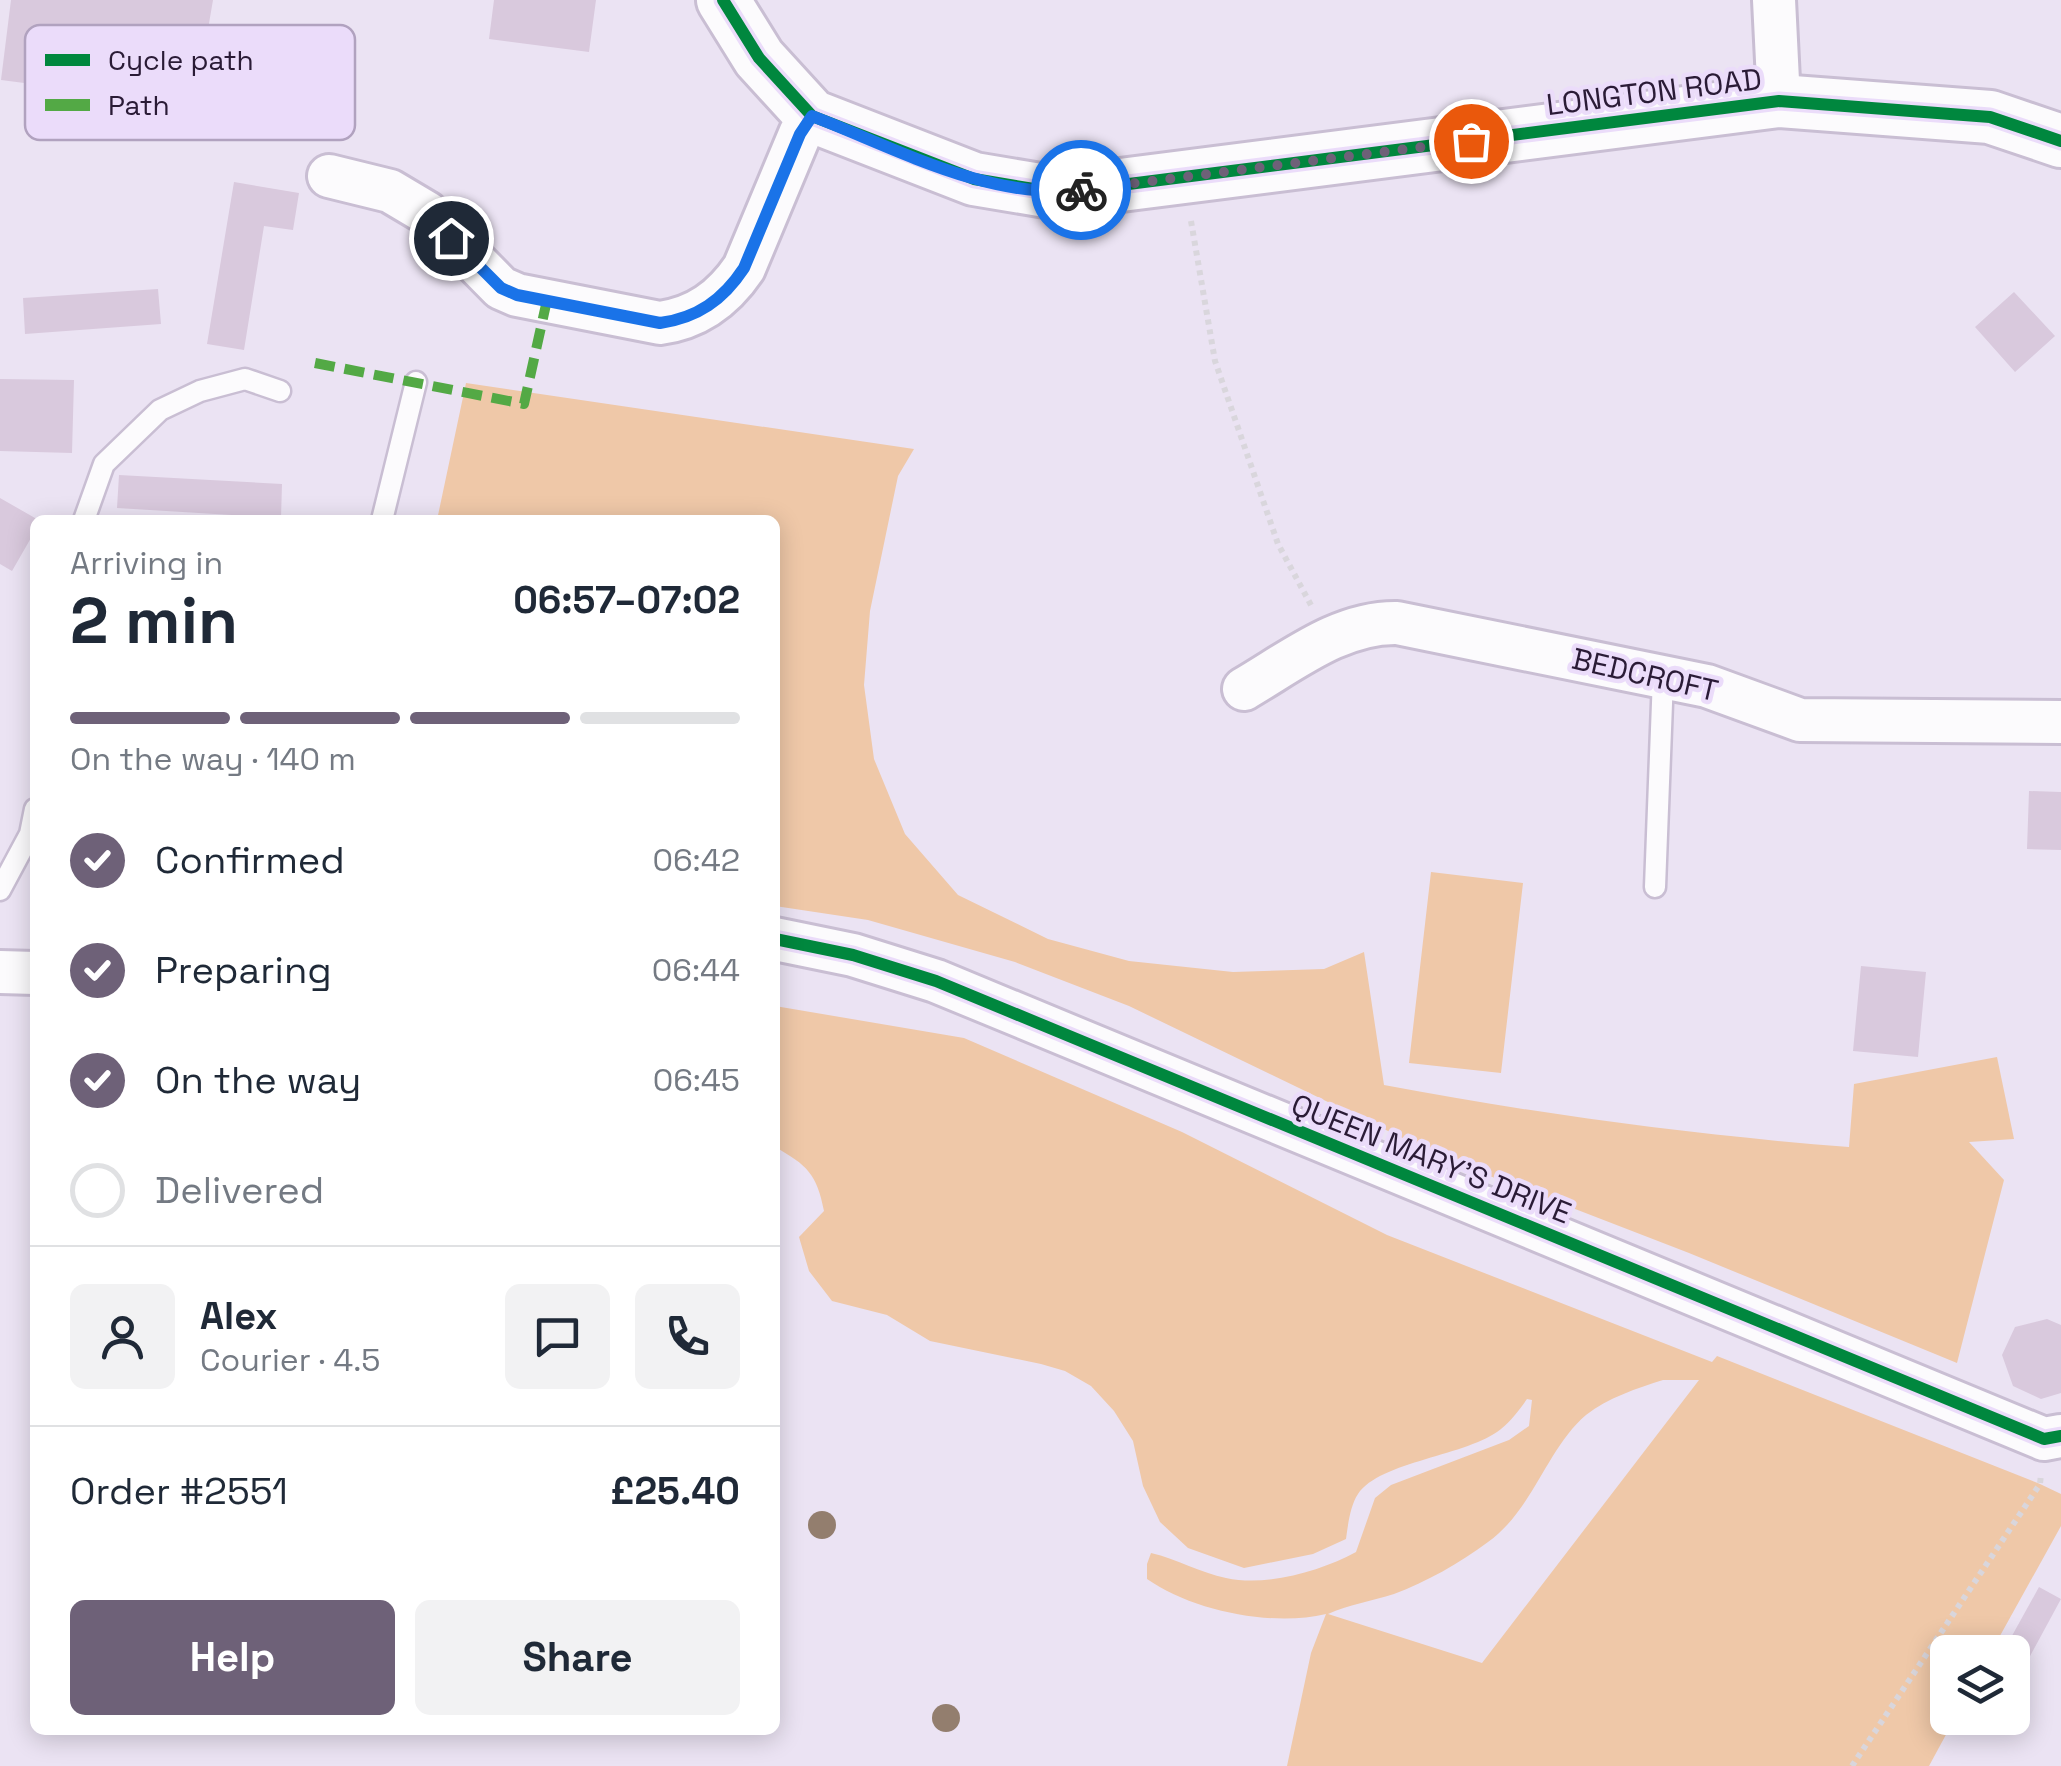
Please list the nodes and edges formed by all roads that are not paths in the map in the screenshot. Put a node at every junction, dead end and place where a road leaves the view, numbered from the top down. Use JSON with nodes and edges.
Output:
{"nodes":[{"id":1,"x":723,"y":0,"type":"edge"},
{"id":2,"x":1774,"y":0,"type":"edge"},
{"id":3,"x":1780,"y":101,"type":"junction"},
{"id":4,"x":812,"y":116,"type":"junction"},
{"id":5,"x":2061,"y":141,"type":"edge"},
{"id":6,"x":330,"y":176,"type":"dead end"},
{"id":7,"x":416,"y":382,"type":"dead end"},
{"id":8,"x":280,"y":390,"type":"dead end"},
{"id":9,"x":86,"y":515,"type":"edge"},
{"id":10,"x":383,"y":515,"type":"edge"},
{"id":11,"x":1664,"y":677,"type":"junction"},
{"id":12,"x":1244,"y":689,"type":"dead end"},
{"id":13,"x":2061,"y":722,"type":"edge"},
{"id":14,"x":30,"y":834,"type":"edge"},
{"id":15,"x":1654,"y":887,"type":"dead end"},
{"id":16,"x":0,"y":890,"type":"edge"},
{"id":17,"x":780,"y":941,"type":"edge"},
{"id":18,"x":0,"y":972,"type":"edge"},
{"id":19,"x":30,"y":973,"type":"edge"},
{"id":20,"x":2052,"y":1438,"type":"edge"}],
"edges":[{"from":1,"to":4,"type":"street","name":"LONGTON ROAD"},
{"from":2,"to":3,"type":"street"},
{"from":3,"to":4,"type":"street","name":"LONGTON ROAD"},
{"from":3,"to":5,"type":"street","name":"LONGTON ROAD"},
{"from":4,"to":6,"type":"street"},
{"from":7,"to":10,"type":"lane"},
{"from":8,"to":9,"type":"lane"},
{"from":11,"to":12,"type":"street","name":"BEDCROFT"},
{"from":11,"to":13,"type":"street","name":"BEDCROFT"},
{"from":11,"to":15,"type":"lane"},
{"from":14,"to":16,"type":"lane"},
{"from":17,"to":20,"type":"street","name":"QUEEN MARY'S DRIVE"},
{"from":18,"to":19,"type":"street"}]}
